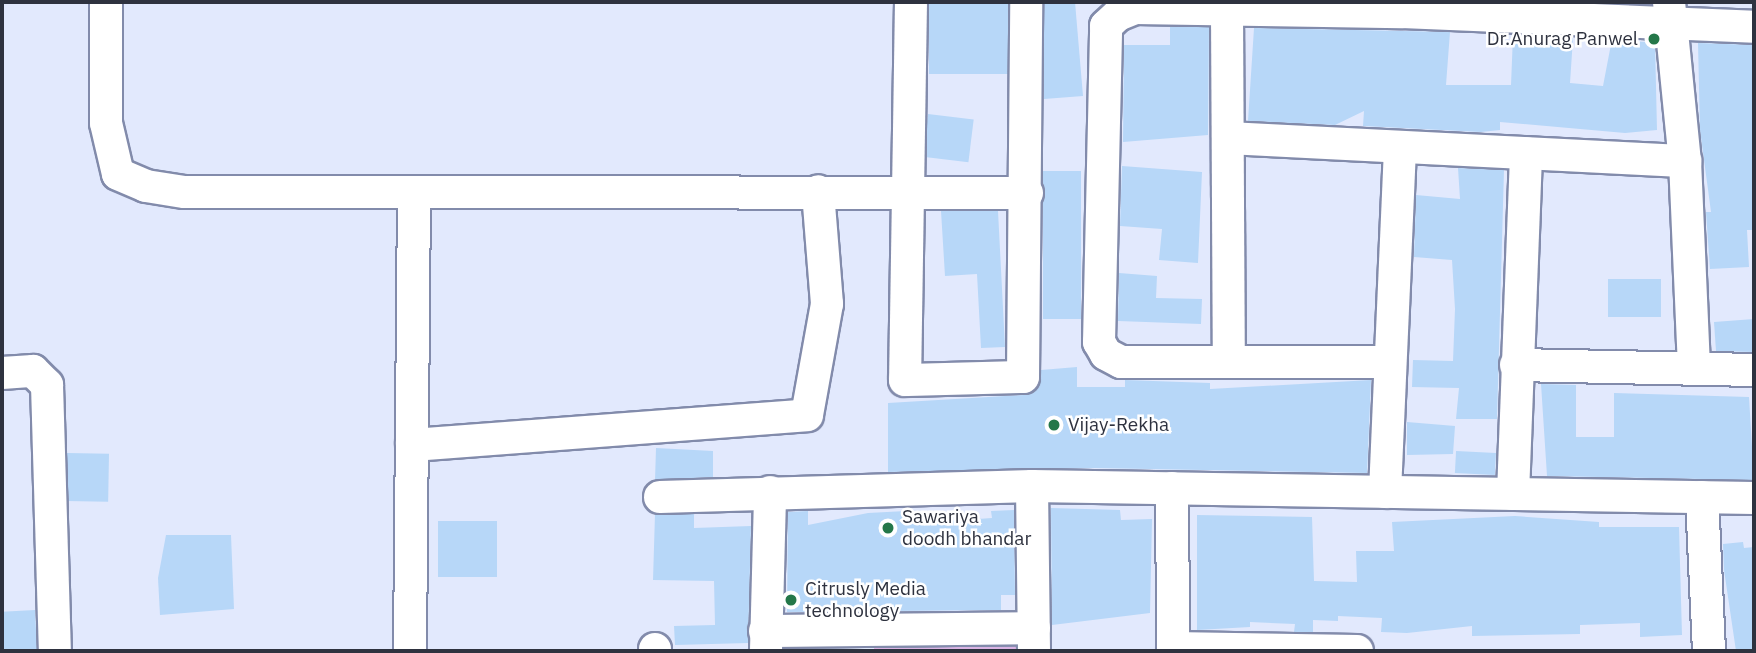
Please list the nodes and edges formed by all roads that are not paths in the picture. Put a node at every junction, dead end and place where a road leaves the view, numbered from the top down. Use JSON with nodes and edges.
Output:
{"nodes":[{"id":1,"x":106,"y":2,"type":"edge"},
{"id":2,"x":911,"y":2,"type":"edge"},
{"id":3,"x":1026,"y":2,"type":"edge"},
{"id":4,"x":1403,"y":7,"type":"edge"},
{"id":5,"x":1534,"y":9,"type":"edge"},
{"id":6,"x":1227,"y":11,"type":"junction"},
{"id":7,"x":1670,"y":13,"type":"edge"},
{"id":8,"x":1754,"y":27,"type":"edge"},
{"id":9,"x":1229,"y":138,"type":"junction"},
{"id":10,"x":1400,"y":147,"type":"junction"},
{"id":11,"x":1526,"y":153,"type":"junction"},
{"id":12,"x":1685,"y":161,"type":"junction"},
{"id":13,"x":818,"y":191,"type":"junction"},
{"id":14,"x":906,"y":191,"type":"junction"},
{"id":15,"x":414,"y":192,"type":"junction"},
{"id":16,"x":1027,"y":193,"type":"junction"},
{"id":17,"x":1229,"y":362,"type":"junction"},
{"id":18,"x":1389,"y":362,"type":"junction"},
{"id":19,"x":1516,"y":365,"type":"junction"},
{"id":20,"x":1694,"y":369,"type":"junction"},
{"id":21,"x":1754,"y":370,"type":"edge"},
{"id":22,"x":2,"y":373,"type":"edge"},
{"id":23,"x":412,"y":445,"type":"junction"},
{"id":24,"x":1032,"y":486,"type":"junction"},
{"id":25,"x":1172,"y":488,"type":"junction"},
{"id":26,"x":770,"y":492,"type":"junction"},
{"id":27,"x":1385,"y":492,"type":"junction"},
{"id":28,"x":1513,"y":494,"type":"junction"},
{"id":29,"x":660,"y":497,"type":"dead end"},
{"id":30,"x":1702,"y":498,"type":"junction"},
{"id":31,"x":1754,"y":498,"type":"edge"},
{"id":32,"x":881,"y":640,"type":"edge"},
{"id":33,"x":1034,"y":640,"type":"edge"},
{"id":34,"x":765,"y":641,"type":"edge"},
{"id":35,"x":1173,"y":649,"type":"edge"},
{"id":36,"x":55,"y":651,"type":"edge"},
{"id":37,"x":410,"y":651,"type":"edge"},
{"id":38,"x":1320,"y":651,"type":"edge"},
{"id":39,"x":1357,"y":651,"type":"edge"},
{"id":40,"x":1709,"y":651,"type":"edge"}],
"edges":[{"from":1,"to":15,"type":"street"},
{"from":2,"to":14,"type":"street"},
{"from":3,"to":16,"type":"street"},
{"from":4,"to":5,"type":"street"},
{"from":4,"to":6,"type":"street"},
{"from":5,"to":7,"type":"street"},
{"from":6,"to":9,"type":"street"},
{"from":6,"to":17,"type":"street"},
{"from":7,"to":8,"type":"street"},
{"from":7,"to":12,"type":"street"},
{"from":9,"to":10,"type":"street"},
{"from":9,"to":17,"type":"street"},
{"from":10,"to":11,"type":"street"},
{"from":10,"to":18,"type":"street"},
{"from":11,"to":12,"type":"street"},
{"from":11,"to":19,"type":"street"},
{"from":12,"to":20,"type":"street"},
{"from":13,"to":14,"type":"street"},
{"from":13,"to":15,"type":"street"},
{"from":13,"to":23,"type":"street"},
{"from":14,"to":16,"type":"street"},
{"from":14,"to":16,"type":"street"},
{"from":15,"to":23,"type":"street"},
{"from":17,"to":18,"type":"street"},
{"from":18,"to":27,"type":"street"},
{"from":19,"to":20,"type":"street"},
{"from":19,"to":28,"type":"street"},
{"from":20,"to":21,"type":"street"},
{"from":22,"to":36,"type":"street"},
{"from":23,"to":37,"type":"street"},
{"from":24,"to":25,"type":"street"},
{"from":24,"to":26,"type":"street"},
{"from":24,"to":33,"type":"street"},
{"from":25,"to":27,"type":"street"},
{"from":25,"to":35,"type":"street"},
{"from":26,"to":29,"type":"street"},
{"from":26,"to":34,"type":"street"},
{"from":27,"to":28,"type":"street"},
{"from":28,"to":30,"type":"street"},
{"from":30,"to":31,"type":"street"},
{"from":30,"to":40,"type":"street"},
{"from":32,"to":33,"type":"street"},
{"from":32,"to":34,"type":"street"},
{"from":35,"to":38,"type":"street"},
{"from":38,"to":39,"type":"street"}]}
